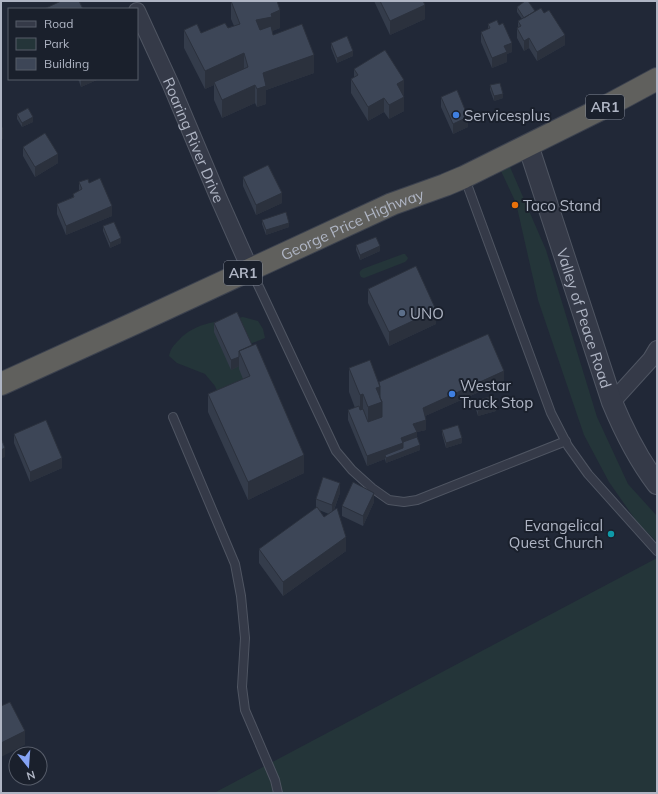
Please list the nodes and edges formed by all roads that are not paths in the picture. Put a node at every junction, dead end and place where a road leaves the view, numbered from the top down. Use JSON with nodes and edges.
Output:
{"nodes":[{"id":1,"x":138,"y":14,"type":"edge"},
{"id":2,"x":657,"y":79,"type":"edge"},
{"id":3,"x":528,"y":146,"type":"junction"},
{"id":4,"x":464,"y":177,"type":"junction"},
{"id":5,"x":250,"y":270,"type":"junction"},
{"id":6,"x":657,"y":349,"type":"edge"},
{"id":7,"x":1,"y":384,"type":"edge"},
{"id":8,"x":612,"y":402,"type":"junction"},
{"id":9,"x":173,"y":417,"type":"dead end"},
{"id":10,"x":566,"y":442,"type":"junction"},
{"id":11,"x":657,"y":484,"type":"edge"},
{"id":12,"x":657,"y":551,"type":"edge"},
{"id":13,"x":278,"y":793,"type":"edge"}],
"edges":[{"from":1,"to":5,"type":"street","name":"Roaring River Drive"},
{"from":2,"to":3,"type":"highway","name":"George Price Highway","number":"AR1"},
{"from":3,"to":4,"type":"highway","name":"George Price Highway","number":"AR1"},
{"from":3,"to":8,"type":"street","name":"Valley of Peace Road"},
{"from":4,"to":5,"type":"highway","name":"George Price Highway","number":"AR1"},
{"from":4,"to":10,"type":"lane"},
{"from":5,"to":7,"type":"highway","name":"George Price Highway","number":"AR1"},
{"from":5,"to":10,"type":"lane"},
{"from":6,"to":8,"type":"street"},
{"from":8,"to":11,"type":"street","name":"Valley of Peace Road"},
{"from":9,"to":13,"type":"lane"},
{"from":10,"to":12,"type":"lane"}]}
